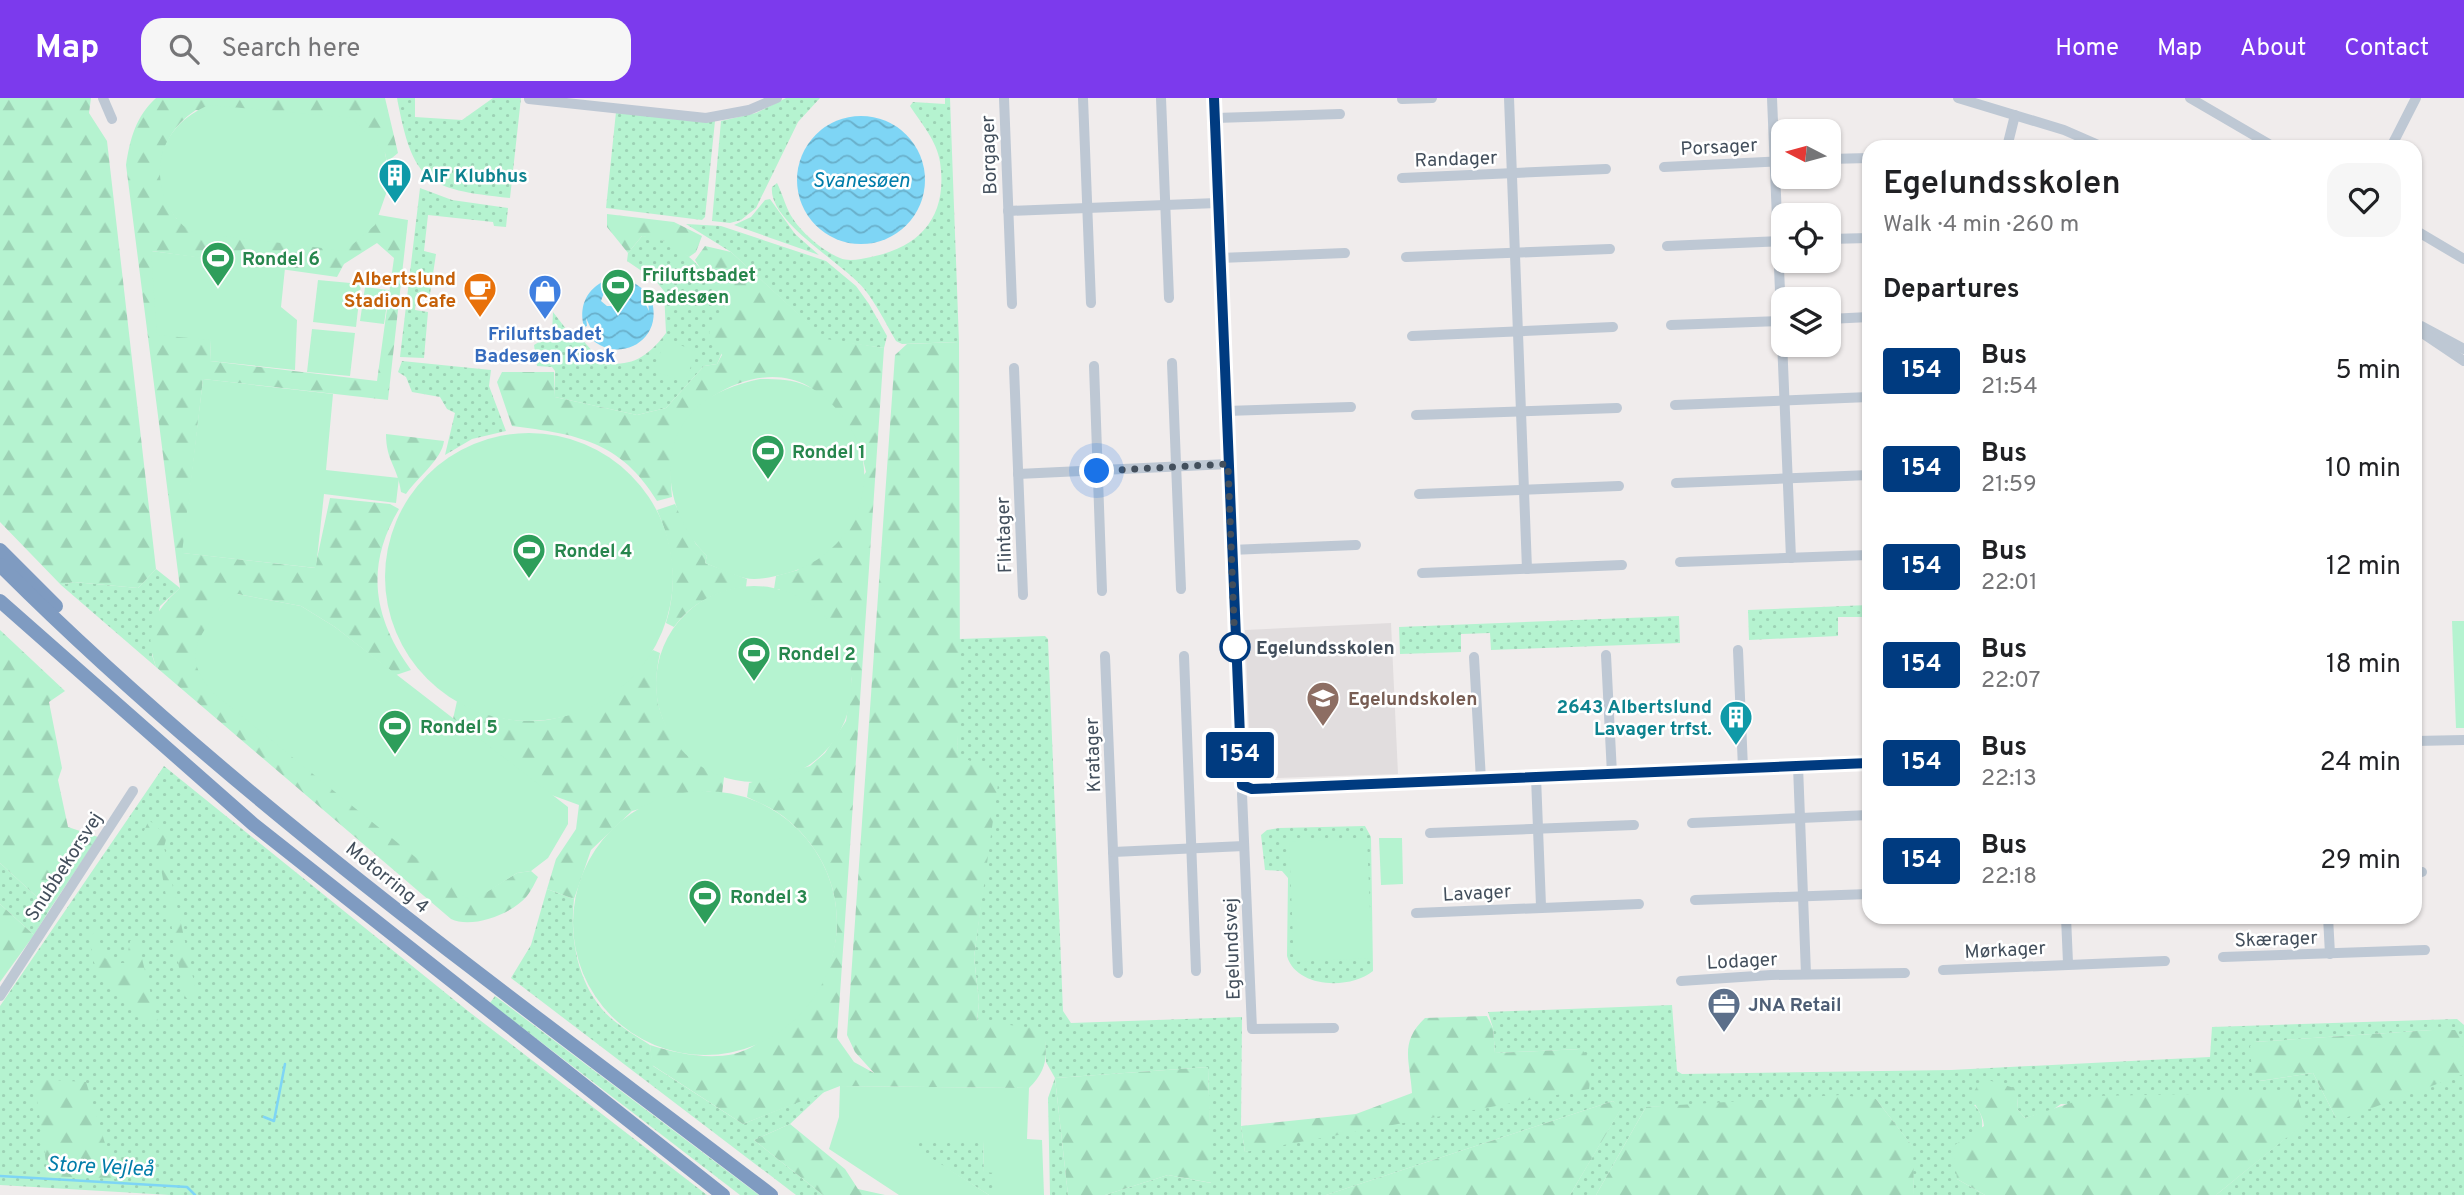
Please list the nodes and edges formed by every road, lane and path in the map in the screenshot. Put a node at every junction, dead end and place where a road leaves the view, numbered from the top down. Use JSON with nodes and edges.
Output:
{"nodes":[{"id":1,"x":103,"y":98,"type":"edge"},
{"id":2,"x":777,"y":98,"type":"edge"},
{"id":3,"x":1004,"y":98,"type":"edge"},
{"id":4,"x":1083,"y":98,"type":"edge"},
{"id":5,"x":1161,"y":98,"type":"edge"},
{"id":6,"x":1214,"y":98,"type":"edge"},
{"id":7,"x":1432,"y":98,"type":"edge"},
{"id":8,"x":1509,"y":98,"type":"edge"},
{"id":9,"x":1772,"y":98,"type":"edge"},
{"id":10,"x":1960,"y":98,"type":"edge"},
{"id":11,"x":2190,"y":98,"type":"edge"},
{"id":12,"x":2416,"y":98,"type":"edge"},
{"id":13,"x":529,"y":99,"type":"edge"},
{"id":14,"x":1402,"y":99,"type":"edge"},
{"id":15,"x":1340,"y":114,"type":"dead end"},
{"id":16,"x":2015,"y":114,"type":"junction"},
{"id":17,"x":112,"y":118,"type":"dead end"},
{"id":18,"x":1214,"y":118,"type":"junction"},
{"id":19,"x":1774,"y":119,"type":"edge"},
{"id":20,"x":2009,"y":140,"type":"edge"},
{"id":21,"x":2084,"y":140,"type":"edge"},
{"id":22,"x":2262,"y":140,"type":"edge"},
{"id":23,"x":2395,"y":140,"type":"edge"},
{"id":24,"x":1862,"y":158,"type":"edge"},
{"id":25,"x":1841,"y":159,"type":"edge"},
{"id":26,"x":1771,"y":161,"type":"edge"},
{"id":27,"x":1664,"y":167,"type":"dead end"},
{"id":28,"x":1606,"y":169,"type":"dead end"},
{"id":29,"x":1512,"y":173,"type":"junction"},
{"id":30,"x":1402,"y":178,"type":"dead end"},
{"id":31,"x":1217,"y":203,"type":"junction"},
{"id":32,"x":1166,"y":205,"type":"junction"},
{"id":33,"x":1087,"y":208,"type":"junction"},
{"id":34,"x":1008,"y":211,"type":"junction"},
{"id":35,"x":2422,"y":234,"type":"edge"},
{"id":36,"x":1862,"y":237,"type":"edge"},
{"id":37,"x":1841,"y":238,"type":"edge"},
{"id":38,"x":1771,"y":241,"type":"edge"},
{"id":39,"x":1667,"y":246,"type":"dead end"},
{"id":40,"x":1610,"y":249,"type":"dead end"},
{"id":41,"x":1515,"y":252,"type":"junction"},
{"id":42,"x":1345,"y":253,"type":"dead end"},
{"id":43,"x":1406,"y":257,"type":"dead end"},
{"id":44,"x":1219,"y":258,"type":"junction"},
{"id":45,"x":2464,"y":259,"type":"edge"},
{"id":46,"x":1169,"y":298,"type":"dead end"},
{"id":47,"x":1091,"y":303,"type":"dead end"},
{"id":48,"x":1012,"y":304,"type":"dead end"},
{"id":49,"x":1862,"y":317,"type":"edge"},
{"id":50,"x":1841,"y":318,"type":"edge"},
{"id":51,"x":1771,"y":321,"type":"edge"},
{"id":52,"x":1671,"y":325,"type":"dead end"},
{"id":53,"x":1613,"y":327,"type":"dead end"},
{"id":54,"x":2422,"y":328,"type":"edge"},
{"id":55,"x":2422,"y":330,"type":"edge"},
{"id":56,"x":1518,"y":331,"type":"junction"},
{"id":57,"x":1412,"y":336,"type":"dead end"},
{"id":58,"x":2464,"y":349,"type":"edge"},
{"id":59,"x":1784,"y":357,"type":"edge"},
{"id":60,"x":2464,"y":361,"type":"edge"},
{"id":61,"x":1172,"y":363,"type":"dead end"},
{"id":62,"x":1094,"y":366,"type":"dead end"},
{"id":63,"x":1014,"y":368,"type":"dead end"},
{"id":64,"x":1862,"y":397,"type":"edge"},
{"id":65,"x":1785,"y":400,"type":"junction"},
{"id":66,"x":1675,"y":405,"type":"dead end"},
{"id":67,"x":1351,"y":407,"type":"dead end"},
{"id":68,"x":1617,"y":408,"type":"dead end"},
{"id":69,"x":1226,"y":411,"type":"junction"},
{"id":70,"x":1521,"y":411,"type":"junction"},
{"id":71,"x":1416,"y":415,"type":"dead end"},
{"id":72,"x":1228,"y":464,"type":"junction"},
{"id":73,"x":1176,"y":468,"type":"junction"},
{"id":74,"x":1097,"y":471,"type":"junction"},
{"id":75,"x":1018,"y":474,"type":"junction"},
{"id":76,"x":1862,"y":475,"type":"edge"},
{"id":77,"x":1788,"y":478,"type":"junction"},
{"id":78,"x":1676,"y":483,"type":"dead end"},
{"id":79,"x":1619,"y":486,"type":"dead end"},
{"id":80,"x":1524,"y":490,"type":"junction"},
{"id":81,"x":1419,"y":494,"type":"dead end"},
{"id":82,"x":1356,"y":545,"type":"dead end"},
{"id":83,"x":0,"y":550,"type":"edge"},
{"id":84,"x":1231,"y":550,"type":"junction"},
{"id":85,"x":1862,"y":555,"type":"edge"},
{"id":86,"x":1791,"y":558,"type":"junction"},
{"id":87,"x":1680,"y":562,"type":"dead end"},
{"id":88,"x":0,"y":565,"type":"edge"},
{"id":89,"x":1622,"y":565,"type":"dead end"},
{"id":90,"x":1527,"y":569,"type":"junction"},
{"id":91,"x":1422,"y":573,"type":"dead end"},
{"id":92,"x":1181,"y":589,"type":"dead end"},
{"id":93,"x":1102,"y":592,"type":"dead end"},
{"id":94,"x":1023,"y":595,"type":"dead end"},
{"id":95,"x":0,"y":601,"type":"edge"},
{"id":96,"x":1738,"y":650,"type":"dead end"},
{"id":97,"x":1606,"y":655,"type":"dead end"},
{"id":98,"x":1105,"y":656,"type":"dead end"},
{"id":99,"x":1184,"y":656,"type":"dead end"},
{"id":100,"x":1474,"y":657,"type":"dead end"},
{"id":101,"x":168,"y":719,"type":"junction"},
{"id":102,"x":2463,"y":740,"type":"edge"},
{"id":103,"x":2422,"y":741,"type":"edge"},
{"id":104,"x":1862,"y":763,"type":"edge"},
{"id":105,"x":1798,"y":766,"type":"junction"},
{"id":106,"x":1743,"y":768,"type":"junction"},
{"id":107,"x":1612,"y":774,"type":"junction"},
{"id":108,"x":1536,"y":777,"type":"junction"},
{"id":109,"x":1481,"y":780,"type":"junction"},
{"id":110,"x":1244,"y":787,"type":"junction"},
{"id":111,"x":133,"y":791,"type":"dead end"},
{"id":112,"x":1862,"y":815,"type":"edge"},
{"id":113,"x":1800,"y":817,"type":"junction"},
{"id":114,"x":1692,"y":823,"type":"dead end"},
{"id":115,"x":1633,"y":825,"type":"dead end"},
{"id":116,"x":1537,"y":828,"type":"junction"},
{"id":117,"x":1430,"y":833,"type":"dead end"},
{"id":118,"x":1244,"y":846,"type":"junction"},
{"id":119,"x":1191,"y":848,"type":"junction"},
{"id":120,"x":1113,"y":852,"type":"junction"},
{"id":121,"x":1862,"y":894,"type":"edge"},
{"id":122,"x":1803,"y":896,"type":"junction"},
{"id":123,"x":1695,"y":900,"type":"dead end"},
{"id":124,"x":1639,"y":904,"type":"dead end"},
{"id":125,"x":1541,"y":906,"type":"junction"},
{"id":126,"x":1416,"y":913,"type":"dead end"},
{"id":127,"x":2066,"y":924,"type":"edge"},
{"id":128,"x":2328,"y":924,"type":"edge"},
{"id":129,"x":2425,"y":950,"type":"dead end"},
{"id":130,"x":2330,"y":954,"type":"junction"},
{"id":131,"x":2223,"y":957,"type":"dead end"},
{"id":132,"x":2165,"y":961,"type":"dead end"},
{"id":133,"x":2068,"y":963,"type":"junction"},
{"id":134,"x":1944,"y":970,"type":"dead end"},
{"id":135,"x":1196,"y":971,"type":"dead end"},
{"id":136,"x":1118,"y":973,"type":"dead end"},
{"id":137,"x":1905,"y":973,"type":"dead end"},
{"id":138,"x":1806,"y":974,"type":"junction"},
{"id":139,"x":1681,"y":981,"type":"dead end"},
{"id":140,"x":0,"y":996,"type":"edge"},
{"id":141,"x":1334,"y":1028,"type":"dead end"},
{"id":142,"x":723,"y":1195,"type":"edge"},
{"id":143,"x":771,"y":1195,"type":"edge"}],
"edges":[{"from":1,"to":17,"type":"street"},
{"from":2,"to":13,"type":"street"},
{"from":3,"to":34,"type":"street","name":"Borgager"},
{"from":4,"to":33,"type":"street"},
{"from":5,"to":32,"type":"street"},
{"from":6,"to":18,"type":"street","name":"Egelundsvej"},
{"from":7,"to":14,"type":"street"},
{"from":8,"to":29,"type":"street","name":"Randager"},
{"from":9,"to":19,"type":"street","name":"Porsager"},
{"from":10,"to":16,"type":"street"},
{"from":11,"to":22,"type":"street"},
{"from":12,"to":23,"type":"street"},
{"from":15,"to":18,"type":"street"},
{"from":16,"to":20,"type":"street"},
{"from":16,"to":21,"type":"street"},
{"from":18,"to":31,"type":"street","name":"Egelundsvej"},
{"from":24,"to":25,"type":"street"},
{"from":26,"to":27,"type":"street","name":"Porsager"},
{"from":28,"to":29,"type":"street","name":"Randager"},
{"from":29,"to":30,"type":"street","name":"Randager"},
{"from":29,"to":41,"type":"street","name":"Randager"},
{"from":31,"to":32,"type":"street","name":"Borgager"},
{"from":31,"to":44,"type":"street","name":"Egelundsvej"},
{"from":32,"to":33,"type":"street","name":"Borgager"},
{"from":32,"to":46,"type":"street"},
{"from":33,"to":34,"type":"street","name":"Borgager"},
{"from":33,"to":47,"type":"street"},
{"from":34,"to":48,"type":"street","name":"Borgager"},
{"from":35,"to":45,"type":"street"},
{"from":36,"to":37,"type":"street"},
{"from":38,"to":39,"type":"street"},
{"from":40,"to":41,"type":"street"},
{"from":41,"to":43,"type":"street"},
{"from":41,"to":56,"type":"street","name":"Randager"},
{"from":42,"to":44,"type":"street"},
{"from":44,"to":69,"type":"street","name":"Egelundsvej"},
{"from":49,"to":50,"type":"street"},
{"from":51,"to":52,"type":"street"},
{"from":53,"to":56,"type":"street"},
{"from":54,"to":58,"type":"street"},
{"from":55,"to":60,"type":"street"},
{"from":56,"to":57,"type":"street"},
{"from":56,"to":70,"type":"street","name":"Randager"},
{"from":59,"to":65,"type":"street","name":"Porsager"},
{"from":61,"to":73,"type":"street"},
{"from":62,"to":74,"type":"street"},
{"from":63,"to":75,"type":"street","name":"Flintager"},
{"from":64,"to":65,"type":"street"},
{"from":65,"to":66,"type":"street"},
{"from":65,"to":77,"type":"street","name":"Porsager"},
{"from":67,"to":69,"type":"street"},
{"from":68,"to":70,"type":"street"},
{"from":69,"to":72,"type":"street","name":"Egelundsvej"},
{"from":70,"to":71,"type":"street"},
{"from":70,"to":80,"type":"street","name":"Randager"},
{"from":72,"to":73,"type":"street","name":"Flintager"},
{"from":72,"to":84,"type":"street","name":"Egelundsvej"},
{"from":73,"to":74,"type":"street","name":"Flintager"},
{"from":73,"to":92,"type":"street"},
{"from":74,"to":75,"type":"street","name":"Flintager"},
{"from":74,"to":93,"type":"street"},
{"from":75,"to":94,"type":"street","name":"Flintager"},
{"from":76,"to":77,"type":"street"},
{"from":77,"to":78,"type":"street"},
{"from":77,"to":86,"type":"street","name":"Porsager"},
{"from":79,"to":80,"type":"street"},
{"from":80,"to":81,"type":"street"},
{"from":80,"to":90,"type":"street","name":"Randager"},
{"from":82,"to":84,"type":"street"},
{"from":83,"to":101,"type":"highway"},
{"from":84,"to":110,"type":"street","name":"Egelundsvej"},
{"from":85,"to":86,"type":"street"},
{"from":86,"to":87,"type":"street"},
{"from":88,"to":101,"type":"highway","name":"Motorring 4"},
{"from":89,"to":90,"type":"street"},
{"from":90,"to":91,"type":"street"},
{"from":95,"to":142,"type":"highway"},
{"from":96,"to":106,"type":"street"},
{"from":97,"to":107,"type":"street"},
{"from":98,"to":120,"type":"street","name":"Kratager"},
{"from":99,"to":119,"type":"street"},
{"from":100,"to":109,"type":"street"},
{"from":101,"to":143,"type":"highway","name":"Motorring 4"},
{"from":102,"to":103,"type":"street"},
{"from":104,"to":105,"type":"street"},
{"from":105,"to":106,"type":"street"},
{"from":105,"to":113,"type":"street","name":"Lodager"},
{"from":106,"to":107,"type":"street"},
{"from":107,"to":108,"type":"street"},
{"from":108,"to":109,"type":"street"},
{"from":108,"to":116,"type":"street","name":"Lavager"},
{"from":109,"to":110,"type":"street"},
{"from":110,"to":118,"type":"street","name":"Egelundsvej"},
{"from":111,"to":140,"type":"street","name":"Snubbekorsvej"},
{"from":112,"to":113,"type":"street"},
{"from":113,"to":114,"type":"street"},
{"from":113,"to":122,"type":"street","name":"Lodager"},
{"from":115,"to":116,"type":"street"},
{"from":116,"to":117,"type":"street"},
{"from":116,"to":125,"type":"street","name":"Lavager"},
{"from":118,"to":119,"type":"street"},
{"from":118,"to":141,"type":"street","name":"Egelundsvej"},
{"from":119,"to":120,"type":"street"},
{"from":119,"to":135,"type":"street"},
{"from":120,"to":136,"type":"street","name":"Kratager"},
{"from":121,"to":122,"type":"street"},
{"from":122,"to":123,"type":"street"},
{"from":122,"to":138,"type":"street","name":"Lodager"},
{"from":124,"to":125,"type":"street","name":"Lavager"},
{"from":125,"to":126,"type":"street","name":"Lavager"},
{"from":127,"to":133,"type":"street","name":"Mørkager"},
{"from":128,"to":130,"type":"street","name":"Skærager"},
{"from":129,"to":130,"type":"street","name":"Skærager"},
{"from":130,"to":131,"type":"street","name":"Skærager"},
{"from":132,"to":133,"type":"street","name":"Mørkager"},
{"from":133,"to":134,"type":"street","name":"Mørkager"},
{"from":137,"to":138,"type":"street","name":"Lodager"},
{"from":138,"to":139,"type":"street","name":"Lodager"}]}
